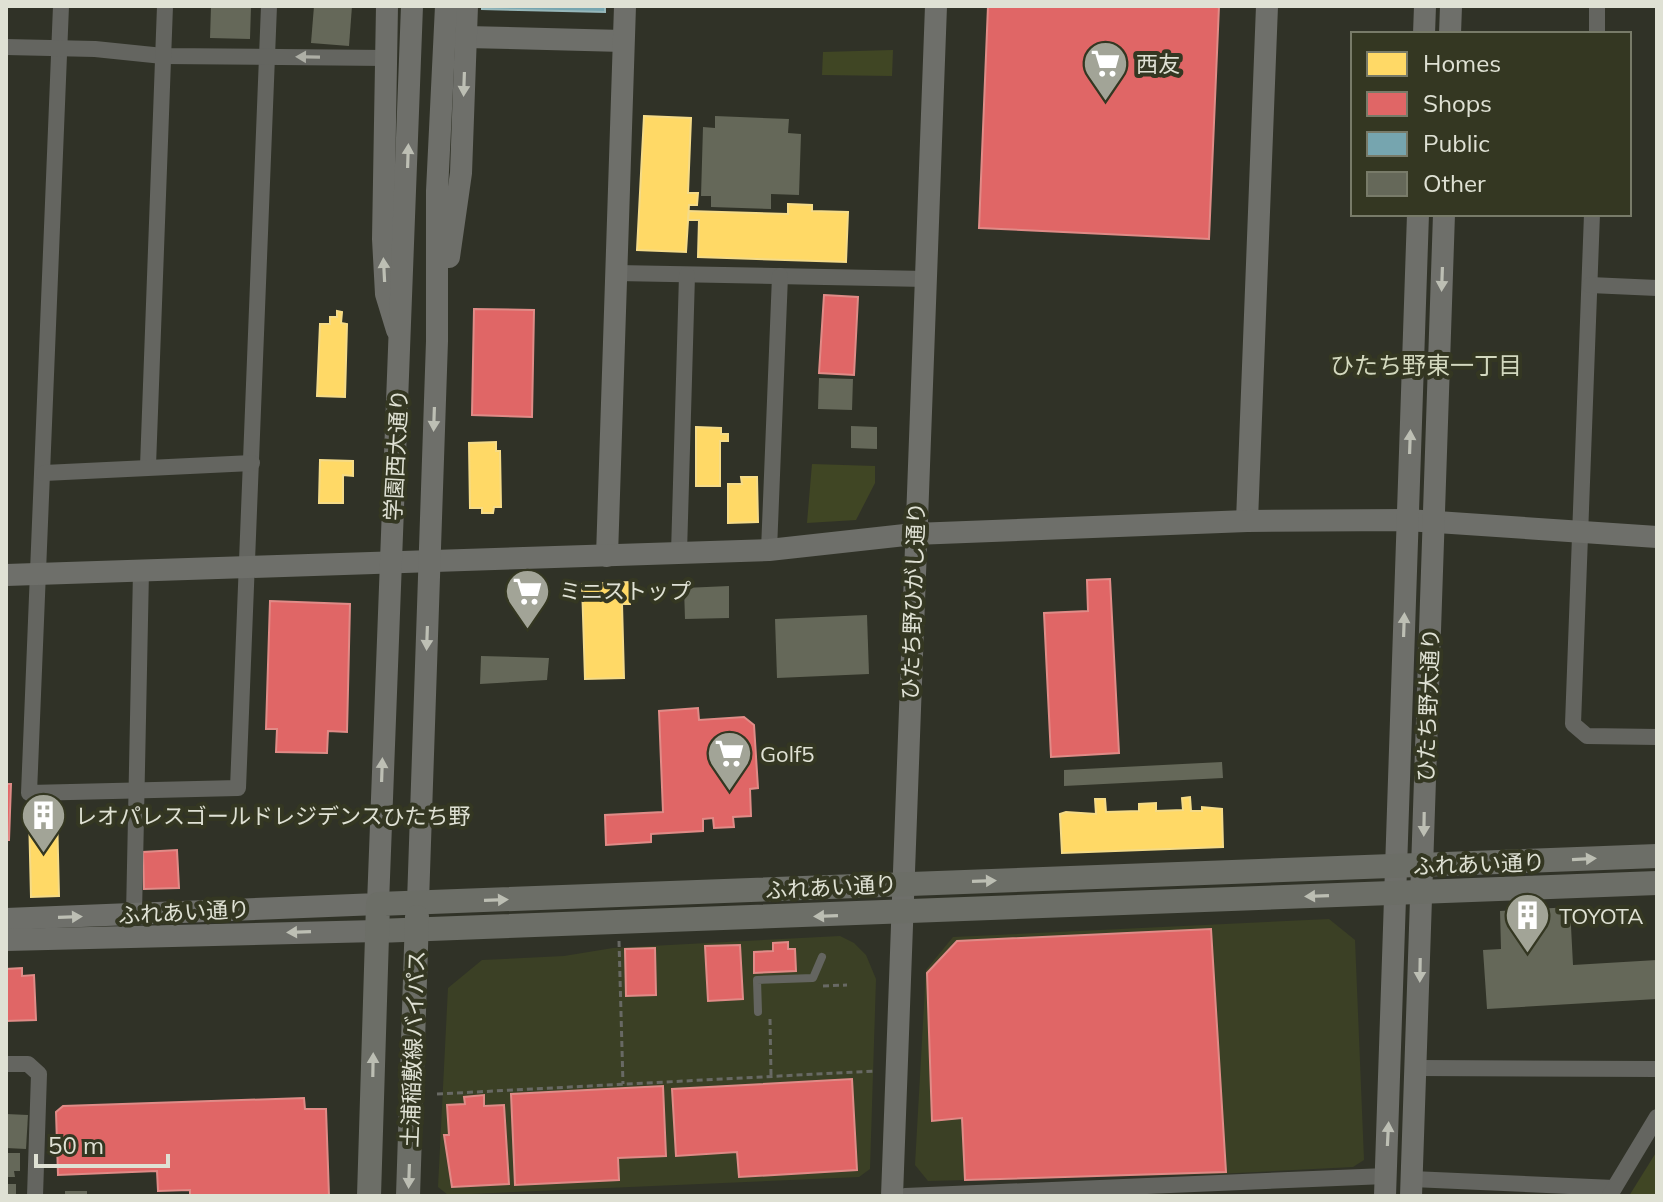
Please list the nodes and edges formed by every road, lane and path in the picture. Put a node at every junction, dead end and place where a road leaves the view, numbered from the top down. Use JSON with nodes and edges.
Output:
{"nodes":[{"id":1,"x":61,"y":6,"type":"edge"},
{"id":2,"x":165,"y":6,"type":"edge"},
{"id":3,"x":269,"y":6,"type":"edge"},
{"id":4,"x":387,"y":6,"type":"edge"},
{"id":5,"x":412,"y":6,"type":"edge"},
{"id":6,"x":446,"y":6,"type":"edge"},
{"id":7,"x":467,"y":6,"type":"edge"},
{"id":8,"x":625,"y":6,"type":"edge"},
{"id":9,"x":936,"y":6,"type":"edge"},
{"id":10,"x":1267,"y":6,"type":"edge"},
{"id":11,"x":1425,"y":6,"type":"edge"},
{"id":12,"x":1451,"y":6,"type":"edge"},
{"id":13,"x":1597,"y":6,"type":"edge"},
{"id":14,"x":1424,"y":32,"type":"edge"},
{"id":15,"x":1450,"y":32,"type":"edge"},
{"id":16,"x":1597,"y":32,"type":"edge"},
{"id":17,"x":466,"y":37,"type":"junction"},
{"id":18,"x":623,"y":41,"type":"junction"},
{"id":19,"x":6,"y":47,"type":"edge"},
{"id":20,"x":59,"y":47,"type":"junction"},
{"id":21,"x":163,"y":56,"type":"junction"},
{"id":22,"x":267,"y":56,"type":"junction"},
{"id":23,"x":386,"y":58,"type":"junction"},
{"id":24,"x":1418,"y":216,"type":"edge"},
{"id":25,"x":1444,"y":216,"type":"edge"},
{"id":26,"x":1592,"y":216,"type":"edge"},
{"id":27,"x":617,"y":273,"type":"junction"},
{"id":28,"x":687,"y":275,"type":"junction"},
{"id":29,"x":780,"y":276,"type":"junction"},
{"id":30,"x":926,"y":279,"type":"junction"},
{"id":31,"x":1590,"y":285,"type":"junction"},
{"id":32,"x":1657,"y":288,"type":"edge"},
{"id":33,"x":437,"y":341,"type":"junction"},
{"id":34,"x":402,"y":346,"type":"junction"},
{"id":35,"x":252,"y":463,"type":"junction"},
{"id":36,"x":148,"y":466,"type":"junction"},
{"id":37,"x":44,"y":473,"type":"junction"},
{"id":38,"x":1407,"y":520,"type":"junction"},
{"id":39,"x":1247,"y":521,"type":"junction"},
{"id":40,"x":1435,"y":522,"type":"junction"},
{"id":41,"x":1580,"y":532,"type":"junction"},
{"id":42,"x":914,"y":534,"type":"junction"},
{"id":43,"x":1657,"y":537,"type":"edge"},
{"id":44,"x":769,"y":550,"type":"junction"},
{"id":45,"x":679,"y":553,"type":"junction"},
{"id":46,"x":607,"y":556,"type":"junction"},
{"id":47,"x":429,"y":560,"type":"junction"},
{"id":48,"x":390,"y":561,"type":"junction"},
{"id":49,"x":249,"y":569,"type":"junction"},
{"id":50,"x":141,"y":571,"type":"junction"},
{"id":51,"x":40,"y":574,"type":"junction"},
{"id":52,"x":6,"y":575,"type":"edge"},
{"id":53,"x":1657,"y":737,"type":"edge"},
{"id":54,"x":135,"y":792,"type":"junction"},
{"id":55,"x":1657,"y":856,"type":"edge"},
{"id":56,"x":1422,"y":866,"type":"junction"},
{"id":57,"x":1396,"y":868,"type":"junction"},
{"id":58,"x":906,"y":883,"type":"junction"},
{"id":59,"x":1657,"y":883,"type":"edge"},
{"id":60,"x":1422,"y":892,"type":"junction"},
{"id":61,"x":1395,"y":893,"type":"junction"},
{"id":62,"x":418,"y":902,"type":"junction"},
{"id":63,"x":378,"y":904,"type":"junction"},
{"id":64,"x":904,"y":913,"type":"junction"},
{"id":65,"x":134,"y":915,"type":"junction"},
{"id":66,"x":6,"y":919,"type":"edge"},
{"id":67,"x":417,"y":930,"type":"junction"},
{"id":68,"x":377,"y":931,"type":"junction"},
{"id":69,"x":6,"y":940,"type":"edge"},
{"id":70,"x":619,"y":941,"type":"dead end"},
{"id":71,"x":822,"y":957,"type":"dead end"},
{"id":72,"x":847,"y":985,"type":"dead end"},
{"id":73,"x":810,"y":987,"type":"dead end"},
{"id":74,"x":758,"y":1012,"type":"dead end"},
{"id":75,"x":770,"y":1012,"type":"dead end"},
{"id":76,"x":6,"y":1064,"type":"edge"},
{"id":77,"x":1418,"y":1068,"type":"junction"},
{"id":78,"x":1657,"y":1069,"type":"edge"},
{"id":79,"x":879,"y":1071,"type":"dead end"},
{"id":80,"x":771,"y":1077,"type":"junction"},
{"id":81,"x":623,"y":1084,"type":"junction"},
{"id":82,"x":437,"y":1094,"type":"dead end"},
{"id":83,"x":1657,"y":1117,"type":"edge"},
{"id":84,"x":1386,"y":1186,"type":"edge"},
{"id":85,"x":1412,"y":1187,"type":"edge"},
{"id":86,"x":1155,"y":1191,"type":"edge"},
{"id":87,"x":1612,"y":1192,"type":"edge"},
{"id":88,"x":1029,"y":1194,"type":"edge"},
{"id":89,"x":35,"y":1196,"type":"edge"},
{"id":90,"x":369,"y":1196,"type":"edge"},
{"id":91,"x":408,"y":1196,"type":"edge"},
{"id":92,"x":892,"y":1196,"type":"edge"},
{"id":93,"x":905,"y":1196,"type":"edge"}],
"edges":[{"from":1,"to":20,"type":"street"},
{"from":2,"to":21,"type":"street"},
{"from":3,"to":22,"type":"street"},
{"from":4,"to":23,"type":"street"},
{"from":34,"to":5,"type":"street","name":"学園西大通り","one_way":true},
{"from":6,"to":33,"type":"street","name":"学園西大通り"},
{"from":7,"to":17,"type":"street"},
{"from":8,"to":18,"type":"street"},
{"from":9,"to":30,"type":"street","name":"ひたち野ひがし通り"},
{"from":10,"to":39,"type":"street"},
{"from":11,"to":14,"type":"street"},
{"from":12,"to":15,"type":"street"},
{"from":13,"to":16,"type":"street"},
{"from":17,"to":18,"type":"street"},
{"from":17,"to":33,"type":"street","one_way":true},
{"from":18,"to":27,"type":"street"},
{"from":19,"to":20,"type":"street"},
{"from":20,"to":21,"type":"street"},
{"from":20,"to":37,"type":"street"},
{"from":21,"to":22,"type":"street"},
{"from":21,"to":36,"type":"street"},
{"from":23,"to":22,"type":"street","one_way":true},
{"from":22,"to":35,"type":"street"},
{"from":34,"to":23,"type":"street","one_way":true},
{"from":38,"to":24,"type":"street","name":"ひたち野大通り","one_way":true},
{"from":25,"to":40,"type":"street","name":"ひたち野大通り","one_way":true},
{"from":26,"to":31,"type":"street"},
{"from":27,"to":28,"type":"street"},
{"from":27,"to":46,"type":"street"},
{"from":28,"to":29,"type":"street"},
{"from":28,"to":45,"type":"street"},
{"from":29,"to":30,"type":"street"},
{"from":29,"to":44,"type":"street"},
{"from":30,"to":42,"type":"street","name":"ひたち野ひがし通り"},
{"from":31,"to":32,"type":"street"},
{"from":31,"to":41,"type":"street"},
{"from":33,"to":47,"type":"street","name":"学園西大通り","one_way":true},
{"from":34,"to":48,"type":"street","name":"学園西大通り"},
{"from":35,"to":36,"type":"street"},
{"from":35,"to":49,"type":"street"},
{"from":36,"to":37,"type":"street"},
{"from":37,"to":51,"type":"street"},
{"from":38,"to":39,"type":"street"},
{"from":38,"to":40,"type":"street"},
{"from":57,"to":38,"type":"street","name":"ひたち野大通り","one_way":true},
{"from":39,"to":42,"type":"street"},
{"from":40,"to":41,"type":"street"},
{"from":40,"to":56,"type":"street","name":"ひたち野大通り","one_way":true},
{"from":41,"to":43,"type":"street"},
{"from":41,"to":53,"type":"street"},
{"from":42,"to":44,"type":"street"},
{"from":42,"to":58,"type":"street","name":"ひたち野ひがし通り"},
{"from":44,"to":45,"type":"street"},
{"from":45,"to":46,"type":"street"},
{"from":46,"to":47,"type":"street"},
{"from":47,"to":48,"type":"street"},
{"from":47,"to":62,"type":"street","name":"学園西大通り","one_way":true},
{"from":48,"to":49,"type":"street"},
{"from":63,"to":48,"type":"street","name":"学園西大通り","one_way":true},
{"from":49,"to":50,"type":"street"},
{"from":49,"to":54,"type":"street"},
{"from":50,"to":51,"type":"street"},
{"from":50,"to":54,"type":"street"},
{"from":51,"to":52,"type":"street"},
{"from":51,"to":54,"type":"street"},
{"from":54,"to":65,"type":"street"},
{"from":56,"to":55,"type":"main road","name":"ふれあい通り","one_way":true},
{"from":56,"to":57,"type":"main road","name":"ふれあい通り"},
{"from":56,"to":60,"type":"street","name":"ひたち野大通り"},
{"from":58,"to":57,"type":"main road","name":"ふれあい通り","one_way":true},
{"from":57,"to":61,"type":"street","name":"ひたち野大通り"},
{"from":62,"to":58,"type":"main road","name":"ふれあい通り","one_way":true},
{"from":58,"to":64,"type":"street","name":"ひたち野ひがし通り"},
{"from":59,"to":60,"type":"main road","name":"ふれあい通り"},
{"from":60,"to":61,"type":"main road","name":"ふれあい通り"},
{"from":60,"to":77,"type":"street","name":"ひたち野大通り","one_way":true},
{"from":61,"to":64,"type":"main road","name":"ふれあい通り","one_way":true},
{"from":84,"to":61,"type":"street","name":"ひたち野大通り","one_way":true},
{"from":62,"to":63,"type":"main road","name":"ふれあい通り"},
{"from":62,"to":67,"type":"main road","name":"土浦稲敷線バイパス"},
{"from":63,"to":65,"type":"street","name":"ふれあい通り"},
{"from":63,"to":68,"type":"main road","name":"土浦稲敷線バイパス"},
{"from":64,"to":67,"type":"main road","name":"ふれあい通り","one_way":true},
{"from":64,"to":92,"type":"street","name":"ひたち野ひがし通り"},
{"from":66,"to":65,"type":"street","name":"ふれあい通り","one_way":true},
{"from":67,"to":68,"type":"main road","name":"ふれあい通り"},
{"from":67,"to":91,"type":"main road","name":"土浦稲敷線バイパス","one_way":true},
{"from":68,"to":69,"type":"street","name":"ふれあい通り","one_way":true},
{"from":90,"to":68,"type":"main road","name":"土浦稲敷線バイパス","one_way":true},
{"from":70,"to":81,"type":"path"},
{"from":71,"to":74,"type":"lane"},
{"from":72,"to":73,"type":"path"},
{"from":75,"to":80,"type":"path"},
{"from":76,"to":89,"type":"street"},
{"from":77,"to":78,"type":"street"},
{"from":77,"to":85,"type":"street","name":"ひたち野大通り"},
{"from":79,"to":80,"type":"path"},
{"from":80,"to":81,"type":"path"},
{"from":81,"to":82,"type":"path"},
{"from":83,"to":87,"type":"street"},
{"from":84,"to":86,"type":"street"},
{"from":85,"to":87,"type":"street"},
{"from":86,"to":88,"type":"street"},
{"from":88,"to":93,"type":"street"}]}
